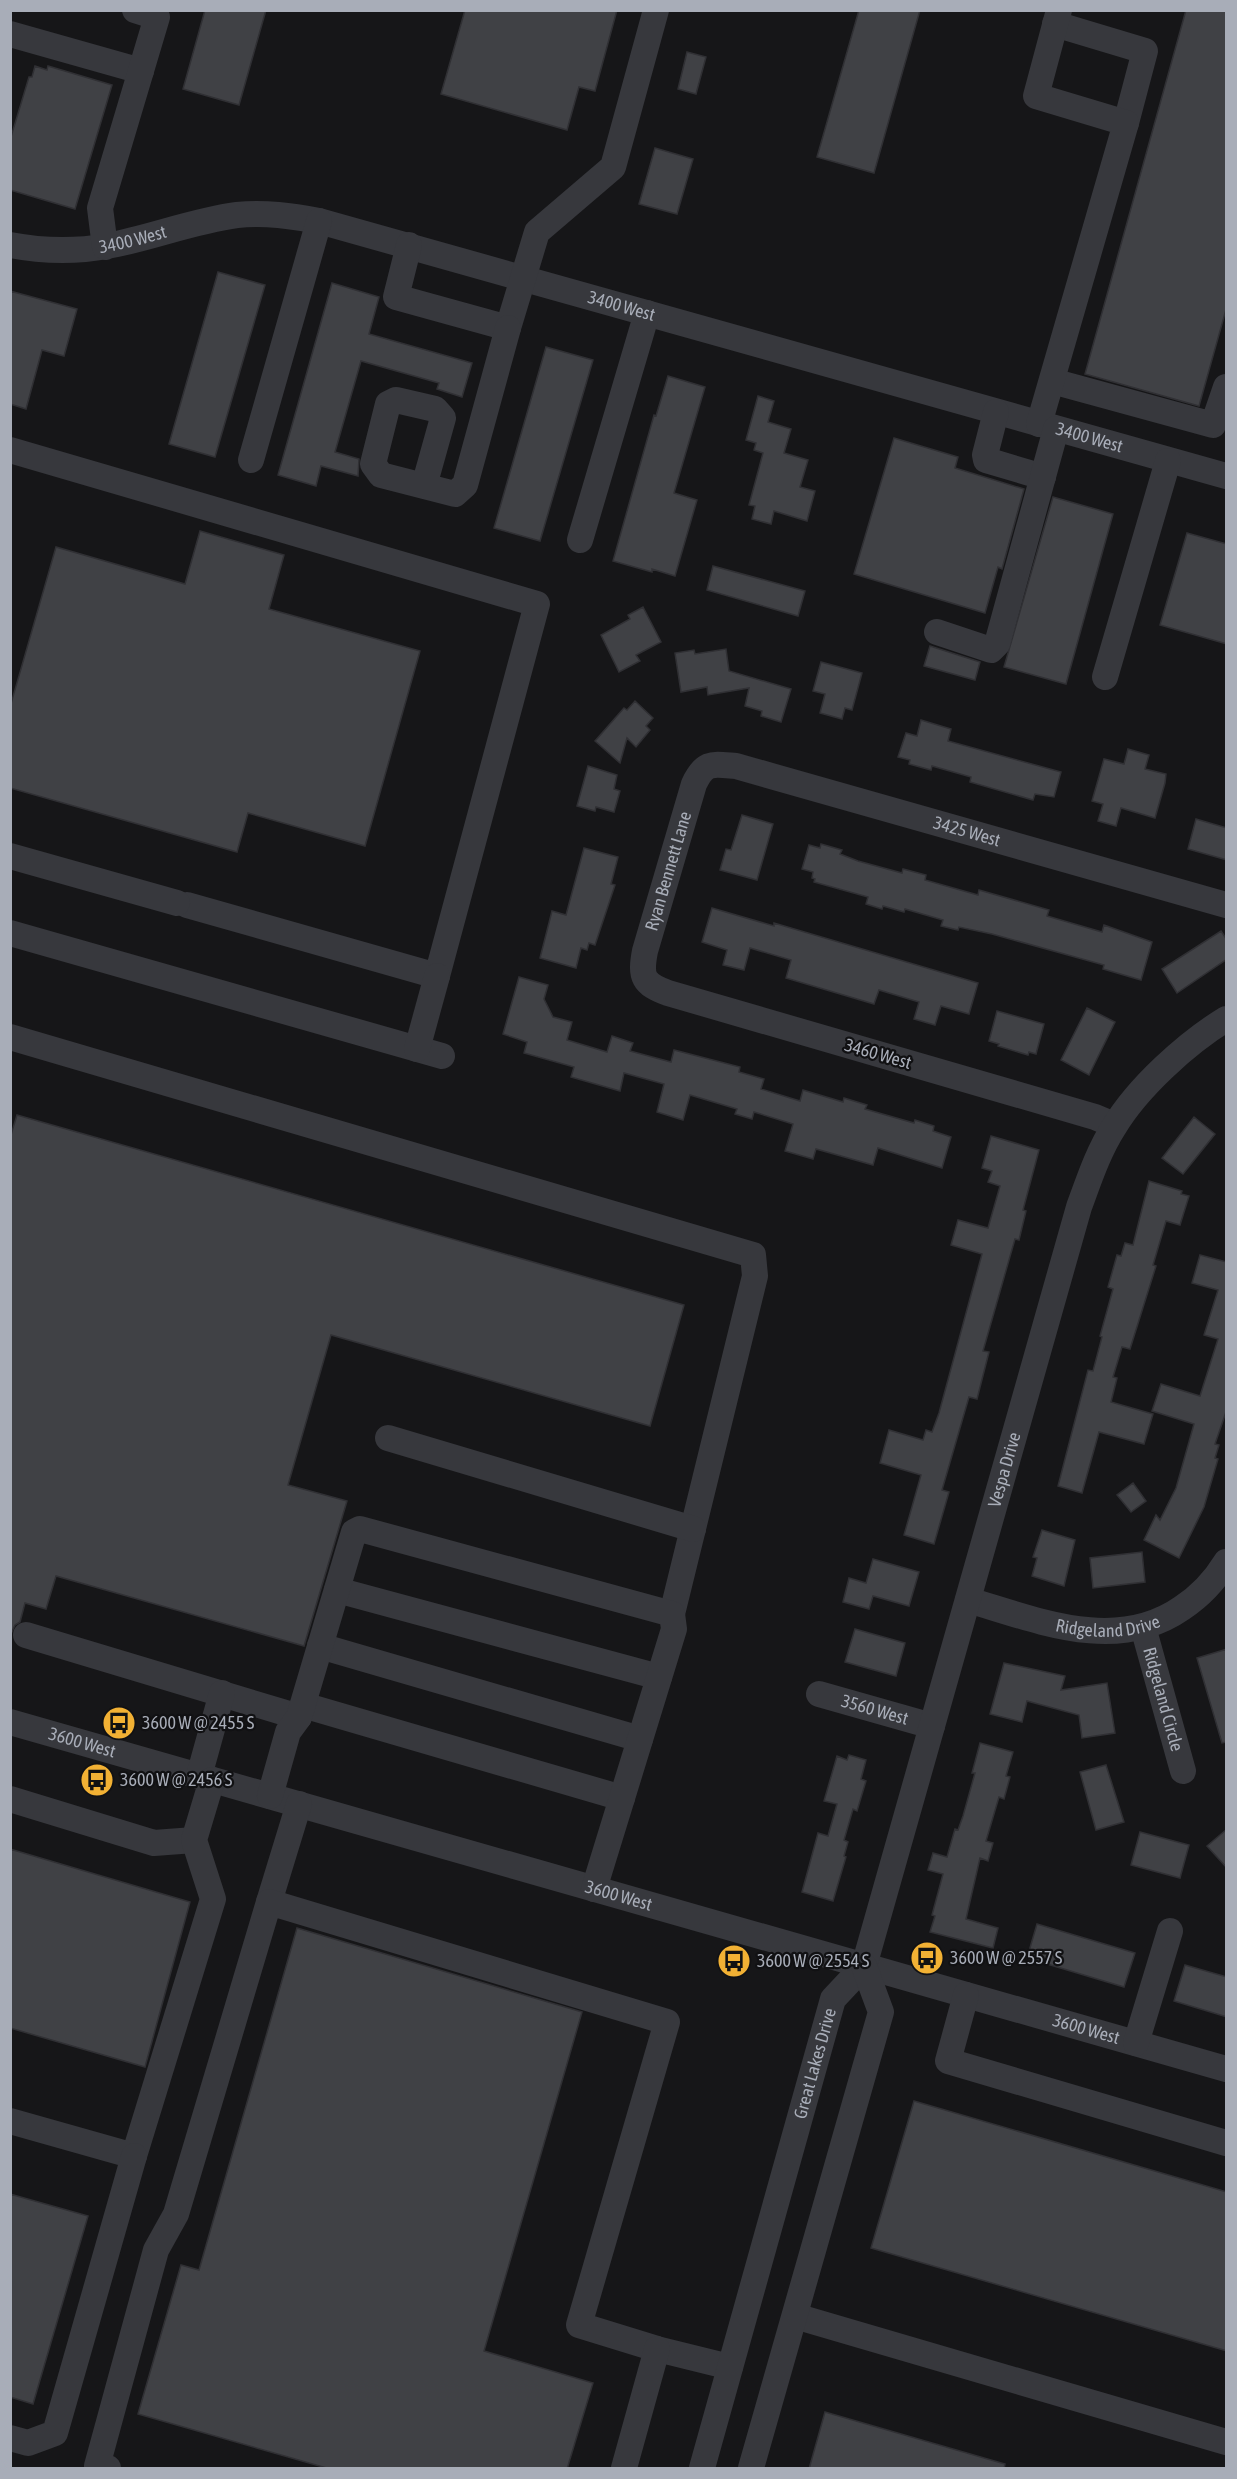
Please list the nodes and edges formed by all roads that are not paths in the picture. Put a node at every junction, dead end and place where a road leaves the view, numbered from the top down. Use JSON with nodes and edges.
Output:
{"nodes":[{"id":1,"x":135,"y":10,"type":"edge"},
{"id":2,"x":656,"y":10,"type":"edge"},
{"id":3,"x":1057,"y":17,"type":"edge"},
{"id":4,"x":10,"y":34,"type":"edge"},
{"id":5,"x":141,"y":71,"type":"junction"},
{"id":6,"x":1126,"y":123,"type":"junction"},
{"id":7,"x":320,"y":221,"type":"junction"},
{"id":8,"x":10,"y":245,"type":"edge"},
{"id":9,"x":409,"y":245,"type":"junction"},
{"id":10,"x":105,"y":247,"type":"junction"},
{"id":11,"x":523,"y":277,"type":"junction"},
{"id":12,"x":648,"y":313,"type":"junction"},
{"id":13,"x":508,"y":328,"type":"junction"},
{"id":14,"x":1052,"y":381,"type":"junction"},
{"id":15,"x":1226,"y":386,"type":"edge"},
{"id":16,"x":996,"y":412,"type":"junction"},
{"id":17,"x":1048,"y":427,"type":"junction"},
{"id":18,"x":10,"y":450,"type":"edge"},
{"id":19,"x":251,"y":460,"type":"dead end"},
{"id":20,"x":1168,"y":461,"type":"junction"},
{"id":21,"x":1227,"y":476,"type":"edge"},
{"id":22,"x":1043,"y":477,"type":"junction"},
{"id":23,"x":424,"y":486,"type":"dead end"},
{"id":24,"x":580,"y":540,"type":"dead end"},
{"id":25,"x":937,"y":632,"type":"dead end"},
{"id":26,"x":1105,"y":676,"type":"dead end"},
{"id":27,"x":705,"y":766,"type":"joint"},
{"id":28,"x":10,"y":856,"type":"edge"},
{"id":29,"x":1227,"y":905,"type":"edge"},
{"id":30,"x":10,"y":933,"type":"edge"},
{"id":31,"x":437,"y":976,"type":"junction"},
{"id":32,"x":644,"y":979,"type":"joint"},
{"id":33,"x":1227,"y":1019,"type":"edge"},
{"id":34,"x":10,"y":1037,"type":"edge"},
{"id":35,"x":1114,"y":1125,"type":"junction"},
{"id":36,"x":388,"y":1438,"type":"dead end"},
{"id":37,"x":693,"y":1529,"type":"junction"},
{"id":38,"x":1227,"y":1562,"type":"edge"},
{"id":39,"x":337,"y":1590,"type":"junction"},
{"id":40,"x":968,"y":1600,"type":"junction"},
{"id":41,"x":672,"y":1614,"type":"junction"},
{"id":42,"x":1143,"y":1627,"type":"junction"},
{"id":43,"x":26,"y":1635,"type":"dead end"},
{"id":44,"x":320,"y":1646,"type":"junction"},
{"id":45,"x":659,"y":1677,"type":"junction"},
{"id":46,"x":222,"y":1693,"type":"junction"},
{"id":47,"x":819,"y":1694,"type":"dead end"},
{"id":48,"x":301,"y":1711,"type":"junction"},
{"id":49,"x":10,"y":1722,"type":"edge"},
{"id":50,"x":932,"y":1726,"type":"junction"},
{"id":51,"x":640,"y":1739,"type":"junction"},
{"id":52,"x":1183,"y":1771,"type":"dead end"},
{"id":53,"x":206,"y":1778,"type":"junction"},
{"id":54,"x":270,"y":1796,"type":"junction"},
{"id":55,"x":622,"y":1798,"type":"junction"},
{"id":56,"x":10,"y":1799,"type":"edge"},
{"id":57,"x":298,"y":1804,"type":"junction"},
{"id":58,"x":194,"y":1840,"type":"junction"},
{"id":59,"x":594,"y":1889,"type":"junction"},
{"id":60,"x":269,"y":1902,"type":"junction"},
{"id":61,"x":1170,"y":1931,"type":"dead end"},
{"id":62,"x":864,"y":1966,"type":"junction"},
{"id":63,"x":966,"y":1995,"type":"junction"},
{"id":64,"x":1136,"y":2043,"type":"junction"},
{"id":65,"x":1227,"y":2069,"type":"edge"},
{"id":66,"x":10,"y":2121,"type":"edge"},
{"id":67,"x":1227,"y":2143,"type":"edge"},
{"id":68,"x":134,"y":2156,"type":"junction"},
{"id":69,"x":795,"y":2316,"type":"junction"},
{"id":70,"x":657,"y":2349,"type":"junction"},
{"id":71,"x":730,"y":2367,"type":"junction"},
{"id":72,"x":10,"y":2438,"type":"edge"},
{"id":73,"x":1227,"y":2442,"type":"edge"},
{"id":74,"x":108,"y":2469,"type":"edge"},
{"id":75,"x":624,"y":2469,"type":"edge"},
{"id":76,"x":702,"y":2469,"type":"edge"},
{"id":77,"x":751,"y":2469,"type":"edge"}],
"edges":[{"from":1,"to":5,"type":"street"},
{"from":2,"to":11,"type":"street"},
{"from":3,"to":6,"type":"street"},
{"from":3,"to":6,"type":"street"},
{"from":4,"to":5,"type":"street"},
{"from":5,"to":10,"type":"street"},
{"from":6,"to":14,"type":"street"},
{"from":7,"to":9,"type":"street","name":"3400 West"},
{"from":7,"to":10,"type":"street","name":"3400 West"},
{"from":7,"to":19,"type":"street"},
{"from":8,"to":10,"type":"street","name":"3400 West"},
{"from":9,"to":11,"type":"street","name":"3400 West"},
{"from":9,"to":13,"type":"street"},
{"from":11,"to":12,"type":"street","name":"3400 West"},
{"from":11,"to":13,"type":"street"},
{"from":12,"to":16,"type":"street","name":"3400 West"},
{"from":12,"to":24,"type":"street"},
{"from":13,"to":23,"type":"street"},
{"from":14,"to":15,"type":"street"},
{"from":14,"to":17,"type":"street"},
{"from":16,"to":17,"type":"street","name":"3400 West"},
{"from":16,"to":22,"type":"street"},
{"from":17,"to":20,"type":"street","name":"3400 West"},
{"from":17,"to":22,"type":"street"},
{"from":18,"to":31,"type":"street"},
{"from":20,"to":21,"type":"street","name":"3400 West"},
{"from":20,"to":26,"type":"street"},
{"from":22,"to":25,"type":"street"},
{"from":27,"to":29,"type":"street","name":"3425 West"},
{"from":27,"to":32,"type":"street","name":"Ryan Bennett Lane"},
{"from":28,"to":31,"type":"street"},
{"from":30,"to":31,"type":"street"},
{"from":32,"to":35,"type":"street","name":"3460 West"},
{"from":33,"to":35,"type":"street","name":"Vespa Drive"},
{"from":34,"to":37,"type":"street"},
{"from":35,"to":40,"type":"street","name":"Vespa Drive"},
{"from":36,"to":37,"type":"street"},
{"from":37,"to":41,"type":"street"},
{"from":38,"to":42,"type":"street","name":"Ridgeland Drive"},
{"from":39,"to":41,"type":"street"},
{"from":39,"to":44,"type":"street"},
{"from":39,"to":45,"type":"street"},
{"from":40,"to":42,"type":"street","name":"Ridgeland Drive"},
{"from":40,"to":50,"type":"street","name":"Vespa Drive"},
{"from":41,"to":45,"type":"street"},
{"from":42,"to":52,"type":"street","name":"Ridgeland Circle"},
{"from":43,"to":46,"type":"street"},
{"from":44,"to":48,"type":"street"},
{"from":44,"to":51,"type":"street"},
{"from":45,"to":51,"type":"street"},
{"from":46,"to":48,"type":"street"},
{"from":46,"to":53,"type":"street"},
{"from":47,"to":50,"type":"street","name":"3560 West"},
{"from":48,"to":54,"type":"street"},
{"from":48,"to":55,"type":"street"},
{"from":49,"to":53,"type":"street","name":"3600 West"},
{"from":50,"to":62,"type":"street","name":"Vespa Drive"},
{"from":51,"to":55,"type":"street"},
{"from":53,"to":54,"type":"street","name":"3600 West"},
{"from":53,"to":58,"type":"street"},
{"from":54,"to":57,"type":"street","name":"3600 West"},
{"from":55,"to":59,"type":"street"},
{"from":56,"to":58,"type":"street"},
{"from":57,"to":59,"type":"street","name":"3600 West"},
{"from":57,"to":60,"type":"street"},
{"from":58,"to":68,"type":"street"},
{"from":59,"to":62,"type":"street","name":"3600 West"},
{"from":60,"to":70,"type":"street"},
{"from":60,"to":74,"type":"street"},
{"from":61,"to":64,"type":"street"},
{"from":62,"to":63,"type":"street","name":"3600 West"},
{"from":62,"to":69,"type":"street"},
{"from":62,"to":71,"type":"street","name":"Great Lakes Drive"},
{"from":63,"to":64,"type":"street","name":"3600 West"},
{"from":63,"to":67,"type":"street"},
{"from":64,"to":65,"type":"street","name":"3600 West"},
{"from":66,"to":68,"type":"street"},
{"from":68,"to":72,"type":"street"},
{"from":69,"to":73,"type":"street"},
{"from":69,"to":77,"type":"street"},
{"from":70,"to":71,"type":"street"},
{"from":70,"to":75,"type":"street"},
{"from":71,"to":76,"type":"street","name":"Great Lakes Drive"}]}
